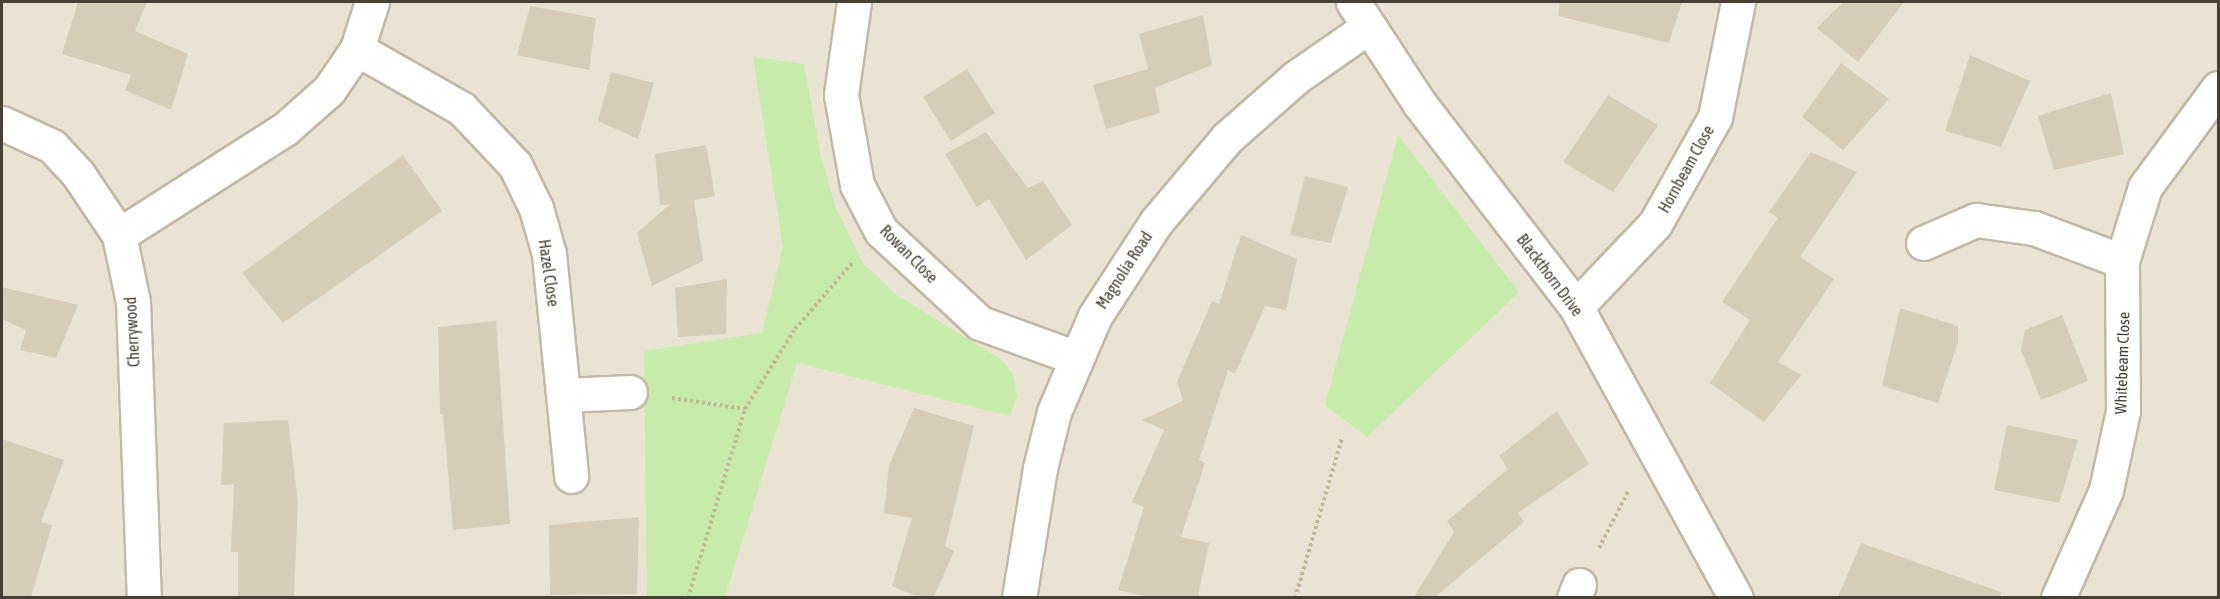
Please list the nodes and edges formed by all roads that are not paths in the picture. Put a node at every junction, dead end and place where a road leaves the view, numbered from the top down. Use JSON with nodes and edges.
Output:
{"nodes":[{"id":1,"x":372,"y":2,"type":"edge"},
{"id":2,"x":854,"y":2,"type":"edge"},
{"id":3,"x":1738,"y":2,"type":"edge"},
{"id":4,"x":1360,"y":14,"type":"edge"},
{"id":5,"x":357,"y":49,"type":"junction"},
{"id":6,"x":2218,"y":88,"type":"edge"},
{"id":7,"x":2,"y":123,"type":"edge"},
{"id":8,"x":119,"y":235,"type":"junction"},
{"id":9,"x":1923,"y":243,"type":"dead end"},
{"id":10,"x":2122,"y":261,"type":"junction"},
{"id":11,"x":1576,"y":307,"type":"junction"},
{"id":12,"x":1076,"y":358,"type":"junction"},
{"id":13,"x":630,"y":392,"type":"road end"},
{"id":14,"x":564,"y":395,"type":"junction"},
{"id":15,"x":571,"y":476,"type":"dead end"},
{"id":16,"x":144,"y":597,"type":"edge"},
{"id":17,"x":1019,"y":597,"type":"edge"},
{"id":18,"x":1736,"y":597,"type":"edge"},
{"id":19,"x":2058,"y":597,"type":"edge"}],
"edges":[{"from":1,"to":5,"type":"street"},
{"from":2,"to":12,"type":"street","name":"Rowan Close"},
{"from":3,"to":11,"type":"street","name":"Hornbeam Close"},
{"from":4,"to":11,"type":"street","name":"Blackthorn Drive"},
{"from":4,"to":12,"type":"street","name":"Magnolia Road"},
{"from":5,"to":8,"type":"street"},
{"from":5,"to":14,"type":"street","name":"Hazel Close"},
{"from":6,"to":10,"type":"street","name":"Whitebeam Close"},
{"from":7,"to":8,"type":"street","name":"Cherrywood"},
{"from":8,"to":16,"type":"street","name":"Cherrywood"},
{"from":9,"to":10,"type":"street"},
{"from":10,"to":19,"type":"street","name":"Whitebeam Close"},
{"from":11,"to":18,"type":"street","name":"Blackthorn Drive"},
{"from":12,"to":17,"type":"street","name":"Magnolia Road"},
{"from":13,"to":14,"type":"street"},
{"from":14,"to":15,"type":"street","name":"Hazel Close"}]}
